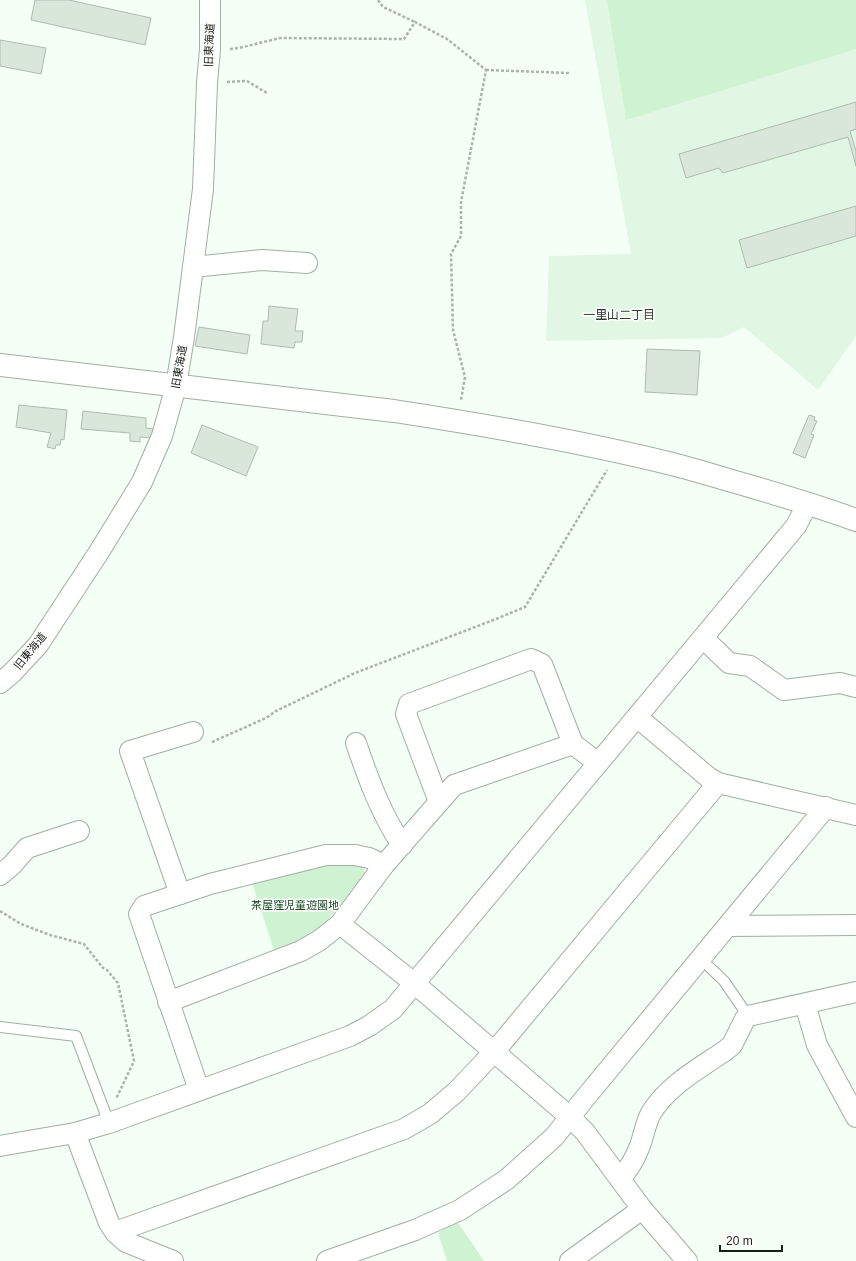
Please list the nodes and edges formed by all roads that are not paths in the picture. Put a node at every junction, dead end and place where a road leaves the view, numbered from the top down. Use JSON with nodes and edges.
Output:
{"nodes":[{"id":1,"x":210,"y":0,"type":"edge"},
{"id":2,"x":307,"y":263,"type":"dead end"},
{"id":3,"x":193,"y":267,"type":"junction"},
{"id":4,"x":0,"y":365,"type":"edge"},
{"id":5,"x":176,"y":386,"type":"junction"},
{"id":6,"x":808,"y":503,"type":"junction"},
{"id":7,"x":856,"y":520,"type":"edge"},
{"id":8,"x":703,"y":638,"type":"junction"},
{"id":9,"x":0,"y":683,"type":"edge"},
{"id":10,"x":856,"y":687,"type":"edge"},
{"id":11,"x":637,"y":717,"type":"junction"},
{"id":12,"x":193,"y":732,"type":"dead end"},
{"id":13,"x":356,"y":743,"type":"dead end"},
{"id":14,"x":573,"y":744,"type":"junction"},
{"id":15,"x":598,"y":763,"type":"junction"},
{"id":16,"x":718,"y":783,"type":"junction"},
{"id":17,"x":439,"y":802,"type":"junction"},
{"id":18,"x":826,"y":807,"type":"junction"},
{"id":19,"x":856,"y":815,"type":"edge"},
{"id":20,"x":79,"y":831,"type":"dead end"},
{"id":21,"x":402,"y":845,"type":"junction"},
{"id":22,"x":384,"y":865,"type":"junction"},
{"id":23,"x":0,"y":875,"type":"edge"},
{"id":24,"x":180,"y":894,"type":"junction"},
{"id":25,"x":340,"y":924,"type":"junction"},
{"id":26,"x":856,"y":924,"type":"edge"},
{"id":27,"x":728,"y":926,"type":"junction"},
{"id":28,"x":701,"y":958,"type":"junction"},
{"id":29,"x":414,"y":983,"type":"junction"},
{"id":30,"x":856,"y":992,"type":"edge"},
{"id":31,"x":168,"y":1002,"type":"junction"},
{"id":32,"x":805,"y":1004,"type":"junction"},
{"id":33,"x":748,"y":1016,"type":"junction"},
{"id":34,"x":0,"y":1027,"type":"edge"},
{"id":35,"x":494,"y":1052,"type":"junction"},
{"id":36,"x":199,"y":1090,"type":"junction"},
{"id":37,"x":106,"y":1117,"type":"junction"},
{"id":38,"x":570,"y":1117,"type":"junction"},
{"id":39,"x":856,"y":1117,"type":"edge"},
{"id":40,"x":75,"y":1133,"type":"junction"},
{"id":41,"x":0,"y":1146,"type":"edge"},
{"id":42,"x":620,"y":1179,"type":"junction"},
{"id":43,"x":642,"y":1209,"type":"junction"},
{"id":44,"x":115,"y":1232,"type":"junction"},
{"id":45,"x":576,"y":1259,"type":"edge"},
{"id":46,"x":173,"y":1261,"type":"edge"},
{"id":47,"x":327,"y":1261,"type":"edge"},
{"id":48,"x":687,"y":1261,"type":"edge"}],
"edges":[{"from":1,"to":3,"type":"street","name":"旧東海道"},
{"from":2,"to":3,"type":"street"},
{"from":3,"to":5,"type":"street","name":"旧東海道"},
{"from":4,"to":5,"type":"street"},
{"from":5,"to":6,"type":"street"},
{"from":5,"to":9,"type":"street","name":"旧東海道"},
{"from":6,"to":7,"type":"street"},
{"from":6,"to":8,"type":"street"},
{"from":8,"to":10,"type":"street"},
{"from":8,"to":11,"type":"street"},
{"from":11,"to":15,"type":"street"},
{"from":11,"to":16,"type":"street"},
{"from":12,"to":24,"type":"street"},
{"from":13,"to":21,"type":"street"},
{"from":14,"to":15,"type":"street"},
{"from":14,"to":17,"type":"street"},
{"from":14,"to":17,"type":"street"},
{"from":15,"to":29,"type":"street"},
{"from":16,"to":18,"type":"street"},
{"from":16,"to":35,"type":"street"},
{"from":17,"to":21,"type":"street"},
{"from":18,"to":19,"type":"street"},
{"from":18,"to":27,"type":"street"},
{"from":20,"to":23,"type":"street"},
{"from":21,"to":22,"type":"street"},
{"from":22,"to":24,"type":"street"},
{"from":22,"to":25,"type":"street"},
{"from":24,"to":31,"type":"street"},
{"from":25,"to":29,"type":"street"},
{"from":25,"to":31,"type":"street"},
{"from":26,"to":27,"type":"street"},
{"from":27,"to":28,"type":"street"},
{"from":28,"to":33,"type":"lane"},
{"from":28,"to":38,"type":"street"},
{"from":29,"to":35,"type":"street"},
{"from":29,"to":36,"type":"street"},
{"from":30,"to":32,"type":"street"},
{"from":31,"to":36,"type":"street"},
{"from":32,"to":33,"type":"street"},
{"from":32,"to":39,"type":"street"},
{"from":33,"to":42,"type":"street"},
{"from":34,"to":37,"type":"lane"},
{"from":35,"to":38,"type":"street"},
{"from":35,"to":44,"type":"street"},
{"from":36,"to":37,"type":"street"},
{"from":37,"to":40,"type":"street"},
{"from":38,"to":42,"type":"street"},
{"from":38,"to":47,"type":"street"},
{"from":40,"to":41,"type":"street"},
{"from":40,"to":44,"type":"street"},
{"from":42,"to":43,"type":"street"},
{"from":43,"to":45,"type":"street"},
{"from":43,"to":48,"type":"street"},
{"from":44,"to":46,"type":"street"}]}
